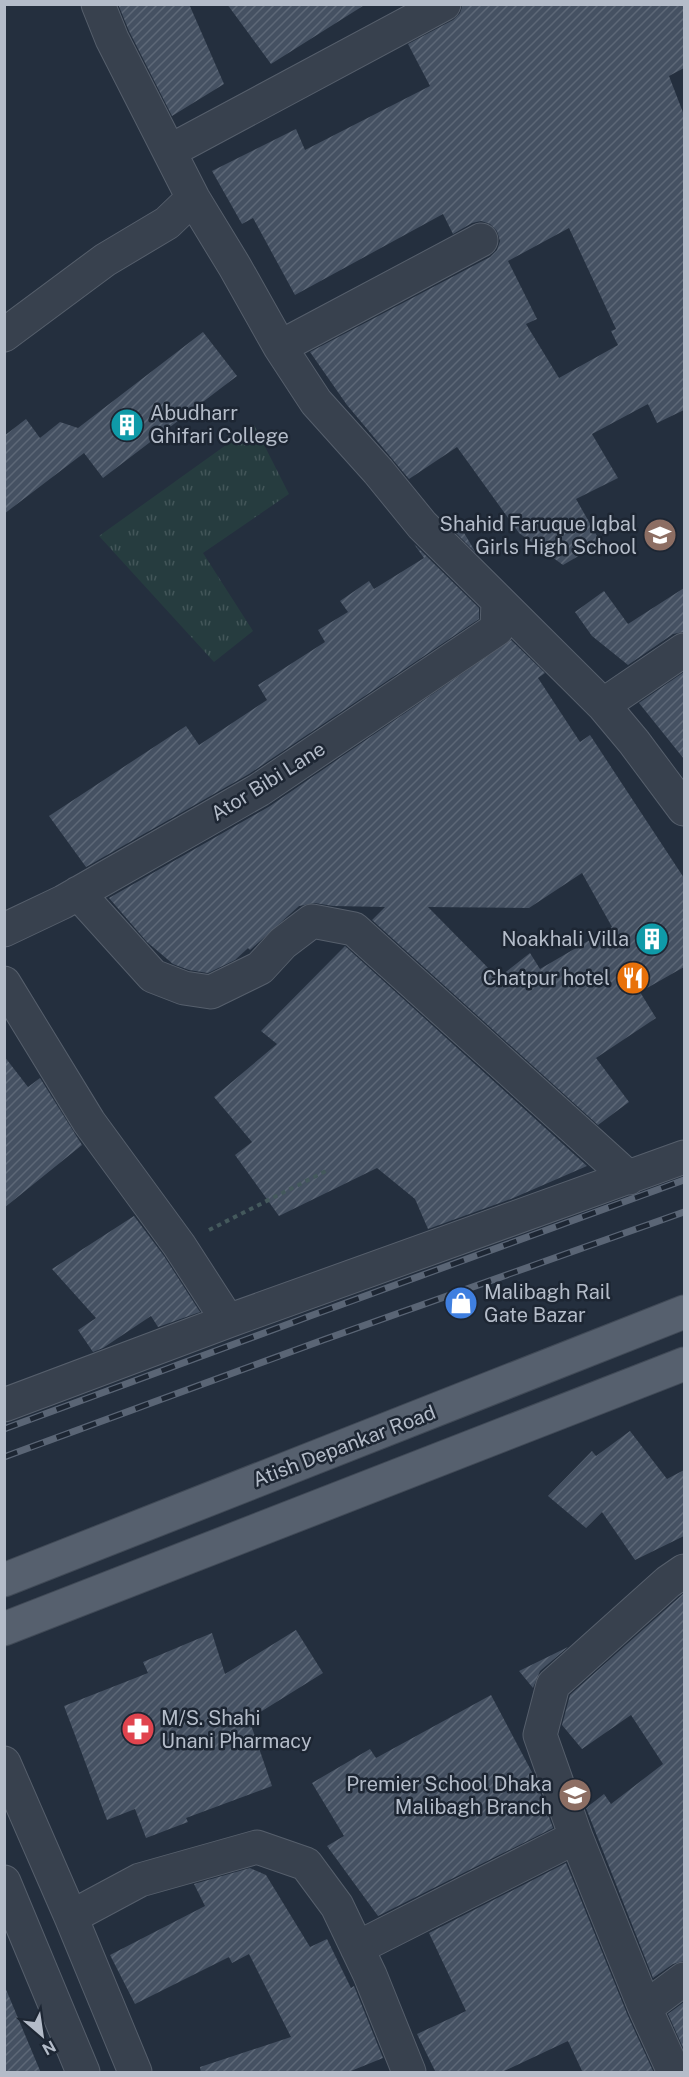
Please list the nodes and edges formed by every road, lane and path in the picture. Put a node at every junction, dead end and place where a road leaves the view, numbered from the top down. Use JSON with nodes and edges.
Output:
{"nodes":[{"id":1,"x":98,"y":4,"type":"edge"},
{"id":2,"x":444,"y":4,"type":"edge"},
{"id":3,"x":170,"y":151,"type":"junction"},
{"id":4,"x":193,"y":198,"type":"junction"},
{"id":5,"x":481,"y":240,"type":"dead end"},
{"id":6,"x":4,"y":335,"type":"edge"},
{"id":7,"x":280,"y":347,"type":"junction"},
{"id":8,"x":498,"y":602,"type":"junction"},
{"id":9,"x":684,"y":650,"type":"edge"},
{"id":10,"x":603,"y":705,"type":"junction"},
{"id":11,"x":684,"y":809,"type":"edge"},
{"id":12,"x":78,"y":893,"type":"junction"},
{"id":13,"x":4,"y":930,"type":"edge"},
{"id":14,"x":4,"y":983,"type":"edge"},
{"id":15,"x":684,"y":1157,"type":"edge"},
{"id":16,"x":328,"y":1170,"type":"dead end"},
{"id":17,"x":629,"y":1178,"type":"junction"},
{"id":18,"x":179,"y":1245,"type":"junction"},
{"id":19,"x":684,"y":1312,"type":"edge"},
{"id":20,"x":228,"y":1321,"type":"junction"},
{"id":21,"x":684,"y":1364,"type":"edge"},
{"id":22,"x":4,"y":1405,"type":"edge"},
{"id":23,"x":684,"y":1571,"type":"edge"},
{"id":24,"x":4,"y":1580,"type":"edge"},
{"id":25,"x":4,"y":1629,"type":"edge"},
{"id":26,"x":4,"y":1763,"type":"edge"},
{"id":27,"x":576,"y":1837,"type":"junction"},
{"id":28,"x":4,"y":1882,"type":"edge"},
{"id":29,"x":71,"y":1917,"type":"junction"},
{"id":30,"x":357,"y":1948,"type":"junction"},
{"id":31,"x":684,"y":1979,"type":"edge"},
{"id":32,"x":645,"y":2008,"type":"junction"},
{"id":33,"x":83,"y":2073,"type":"edge"},
{"id":34,"x":135,"y":2073,"type":"edge"},
{"id":35,"x":409,"y":2073,"type":"edge"},
{"id":36,"x":674,"y":2073,"type":"edge"}],
"edges":[{"from":1,"to":3,"type":"street"},
{"from":2,"to":3,"type":"street"},
{"from":3,"to":4,"type":"street"},
{"from":4,"to":6,"type":"street"},
{"from":4,"to":7,"type":"street"},
{"from":5,"to":7,"type":"street"},
{"from":7,"to":8,"type":"street"},
{"from":8,"to":10,"type":"street"},
{"from":8,"to":12,"type":"street","name":"Ator Bibi Lane"},
{"from":9,"to":10,"type":"street"},
{"from":10,"to":11,"type":"street"},
{"from":12,"to":13,"type":"street","name":"Ator Bibi Lane"},
{"from":12,"to":17,"type":"street"},
{"from":14,"to":18,"type":"street"},
{"from":15,"to":17,"type":"street"},
{"from":16,"to":18,"type":"path"},
{"from":17,"to":20,"type":"street"},
{"from":18,"to":20,"type":"street"},
{"from":19,"to":24,"type":"main road","name":"Atish Depankar Road"},
{"from":20,"to":22,"type":"street"},
{"from":21,"to":25,"type":"main road"},
{"from":23,"to":27,"type":"street"},
{"from":26,"to":29,"type":"street"},
{"from":27,"to":30,"type":"street"},
{"from":27,"to":32,"type":"street"},
{"from":28,"to":33,"type":"street"},
{"from":29,"to":30,"type":"street"},
{"from":29,"to":34,"type":"street"},
{"from":30,"to":35,"type":"street"},
{"from":31,"to":32,"type":"street"},
{"from":32,"to":36,"type":"street"}]}
